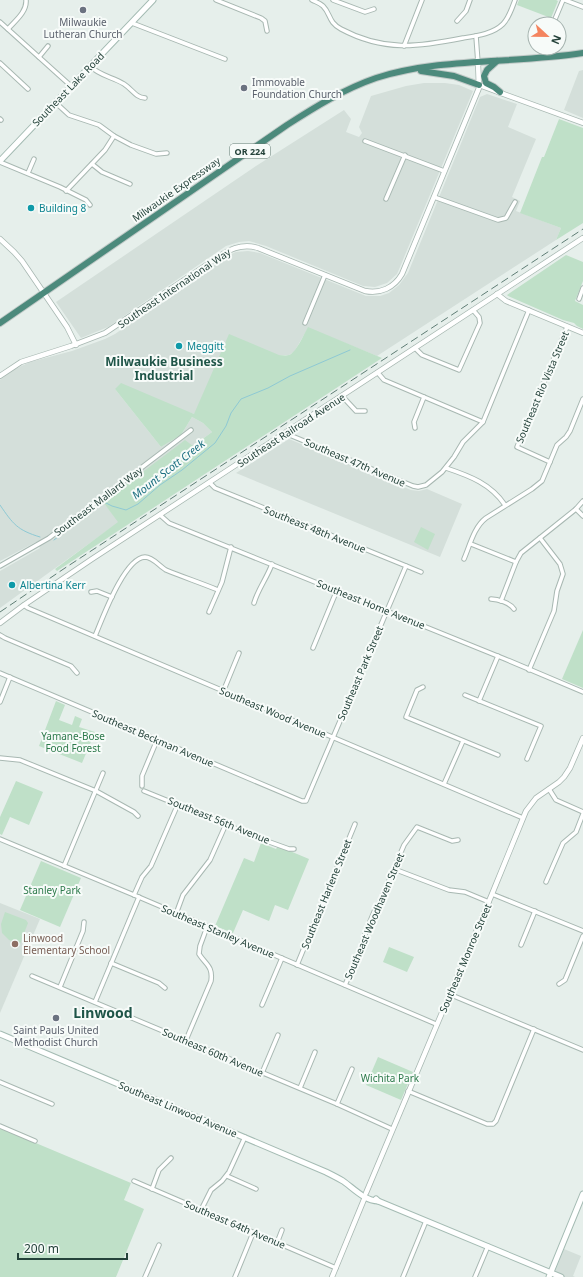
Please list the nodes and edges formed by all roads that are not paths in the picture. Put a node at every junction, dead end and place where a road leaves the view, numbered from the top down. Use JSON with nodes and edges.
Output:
{"nodes":[{"id":1,"x":26,"y":0,"type":"edge"},
{"id":2,"x":153,"y":0,"type":"edge"},
{"id":3,"x":216,"y":0,"type":"edge"},
{"id":4,"x":312,"y":0,"type":"edge"},
{"id":5,"x":333,"y":0,"type":"edge"},
{"id":6,"x":422,"y":0,"type":"edge"},
{"id":7,"x":470,"y":0,"type":"edge"},
{"id":8,"x":515,"y":0,"type":"edge"},
{"id":9,"x":564,"y":0,"type":"edge"},
{"id":10,"x":323,"y":2,"type":"edge"},
{"id":11,"x":583,"y":7,"type":"edge"},
{"id":12,"x":374,"y":10,"type":"dead end"},
{"id":13,"x":557,"y":16,"type":"edge"},
{"id":14,"x":457,"y":21,"type":"dead end"},
{"id":15,"x":0,"y":22,"type":"edge"},
{"id":16,"x":132,"y":23,"type":"junction"},
{"id":17,"x":8,"y":29,"type":"junction"},
{"id":18,"x":267,"y":31,"type":"dead end"},
{"id":19,"x":476,"y":36,"type":"junction"},
{"id":20,"x":48,"y":46,"type":"dead end"},
{"id":21,"x":404,"y":46,"type":"junction"},
{"id":22,"x":583,"y":53,"type":"edge"},
{"id":23,"x":39,"y":57,"type":"junction"},
{"id":24,"x":225,"y":59,"type":"dead end"},
{"id":25,"x":496,"y":61,"type":"junction"},
{"id":26,"x":478,"y":62,"type":"junction"},
{"id":27,"x":0,"y":64,"type":"edge"},
{"id":28,"x":90,"y":66,"type":"junction"},
{"id":29,"x":416,"y":70,"type":"junction"},
{"id":30,"x":479,"y":85,"type":"junction"},
{"id":31,"x":71,"y":86,"type":"junction"},
{"id":32,"x":28,"y":89,"type":"dead end"},
{"id":33,"x":500,"y":92,"type":"junction"},
{"id":34,"x":145,"y":98,"type":"dead end"},
{"id":35,"x":56,"y":103,"type":"junction"},
{"id":36,"x":583,"y":123,"type":"edge"},
{"id":37,"x":114,"y":136,"type":"junction"},
{"id":38,"x":365,"y":141,"type":"dead end"},
{"id":39,"x":166,"y":152,"type":"dead end"},
{"id":40,"x":405,"y":156,"type":"junction"},
{"id":41,"x":34,"y":159,"type":"dead end"},
{"id":42,"x":0,"y":161,"type":"edge"},
{"id":43,"x":92,"y":164,"type":"junction"},
{"id":44,"x":444,"y":171,"type":"junction"},
{"id":45,"x":28,"y":173,"type":"junction"},
{"id":46,"x":130,"y":184,"type":"dead end"},
{"id":47,"x":66,"y":191,"type":"junction"},
{"id":48,"x":434,"y":197,"type":"junction"},
{"id":49,"x":386,"y":198,"type":"dead end"},
{"id":50,"x":515,"y":202,"type":"dead end"},
{"id":51,"x":90,"y":205,"type":"dead end"},
{"id":52,"x":583,"y":238,"type":"edge"},
{"id":53,"x":0,"y":239,"type":"edge"},
{"id":54,"x":325,"y":276,"type":"junction"},
{"id":55,"x":583,"y":288,"type":"edge"},
{"id":56,"x":44,"y":293,"type":"junction"},
{"id":57,"x":498,"y":294,"type":"junction"},
{"id":58,"x":579,"y":299,"type":"dead end"},
{"id":59,"x":473,"y":310,"type":"junction"},
{"id":60,"x":529,"y":310,"type":"junction"},
{"id":61,"x":0,"y":323,"type":"edge"},
{"id":62,"x":305,"y":323,"type":"dead end"},
{"id":63,"x":567,"y":326,"type":"junction"},
{"id":64,"x":583,"y":333,"type":"edge"},
{"id":65,"x":76,"y":345,"type":"junction"},
{"id":66,"x":415,"y":348,"type":"junction"},
{"id":67,"x":378,"y":373,"type":"junction"},
{"id":68,"x":0,"y":376,"type":"edge"},
{"id":69,"x":342,"y":396,"type":"junction"},
{"id":70,"x":424,"y":397,"type":"junction"},
{"id":71,"x":583,"y":399,"type":"edge"},
{"id":72,"x":365,"y":411,"type":"dead end"},
{"id":73,"x":483,"y":422,"type":"junction"},
{"id":74,"x":415,"y":428,"type":"dead end"},
{"id":75,"x":191,"y":430,"type":"dead end"},
{"id":76,"x":288,"y":432,"type":"junction"},
{"id":77,"x":550,"y":462,"type":"junction"},
{"id":78,"x":446,"y":468,"type":"junction"},
{"id":79,"x":210,"y":483,"type":"junction"},
{"id":80,"x":583,"y":501,"type":"edge"},
{"id":81,"x":505,"y":505,"type":"junction"},
{"id":82,"x":576,"y":509,"type":"junction"},
{"id":83,"x":160,"y":515,"type":"junction"},
{"id":84,"x":583,"y":516,"type":"edge"},
{"id":85,"x":540,"y":538,"type":"junction"},
{"id":86,"x":471,"y":544,"type":"junction"},
{"id":87,"x":231,"y":547,"type":"junction"},
{"id":88,"x":464,"y":559,"type":"dead end"},
{"id":89,"x":516,"y":562,"type":"junction"},
{"id":90,"x":272,"y":564,"type":"junction"},
{"id":91,"x":0,"y":566,"type":"edge"},
{"id":92,"x":406,"y":566,"type":"junction"},
{"id":93,"x":421,"y":572,"type":"dead end"},
{"id":94,"x":218,"y":590,"type":"junction"},
{"id":95,"x":337,"y":590,"type":"junction"},
{"id":96,"x":91,"y":592,"type":"dead end"},
{"id":97,"x":112,"y":597,"type":"junction"},
{"id":98,"x":491,"y":599,"type":"dead end"},
{"id":99,"x":501,"y":601,"type":"junction"},
{"id":100,"x":254,"y":603,"type":"dead end"},
{"id":101,"x":24,"y":605,"type":"junction"},
{"id":102,"x":514,"y":609,"type":"dead end"},
{"id":103,"x":387,"y":611,"type":"junction"},
{"id":104,"x":209,"y":612,"type":"dead end"},
{"id":105,"x":0,"y":623,"type":"edge"},
{"id":106,"x":0,"y":635,"type":"edge"},
{"id":107,"x":95,"y":636,"type":"junction"},
{"id":108,"x":313,"y":648,"type":"dead end"},
{"id":109,"x":239,"y":653,"type":"dead end"},
{"id":110,"x":498,"y":656,"type":"junction"},
{"id":111,"x":529,"y":670,"type":"junction"},
{"id":112,"x":0,"y":673,"type":"edge"},
{"id":113,"x":77,"y":673,"type":"dead end"},
{"id":114,"x":10,"y":677,"type":"junction"},
{"id":115,"x":423,"y":687,"type":"dead end"},
{"id":116,"x":223,"y":692,"type":"junction"},
{"id":117,"x":583,"y":692,"type":"edge"},
{"id":118,"x":466,"y":695,"type":"dead end"},
{"id":119,"x":479,"y":700,"type":"junction"},
{"id":120,"x":0,"y":702,"type":"edge"},
{"id":121,"x":334,"y":738,"type":"junction"},
{"id":122,"x":583,"y":738,"type":"edge"},
{"id":123,"x":157,"y":740,"type":"junction"},
{"id":124,"x":463,"y":741,"type":"junction"},
{"id":125,"x":498,"y":755,"type":"dead end"},
{"id":126,"x":0,"y":758,"type":"edge"},
{"id":127,"x":527,"y":759,"type":"dead end"},
{"id":128,"x":104,"y":773,"type":"dead end"},
{"id":129,"x":444,"y":784,"type":"junction"},
{"id":130,"x":142,"y":786,"type":"dead end"},
{"id":131,"x":549,"y":789,"type":"junction"},
{"id":132,"x":144,"y":791,"type":"dead end"},
{"id":133,"x":96,"y":792,"type":"junction"},
{"id":134,"x":306,"y":802,"type":"joint"},
{"id":135,"x":178,"y":804,"type":"junction"},
{"id":136,"x":583,"y":813,"type":"edge"},
{"id":137,"x":138,"y":816,"type":"dead end"},
{"id":138,"x":523,"y":818,"type":"junction"},
{"id":139,"x":226,"y":824,"type":"junction"},
{"id":140,"x":355,"y":824,"type":"dead end"},
{"id":141,"x":0,"y":839,"type":"edge"},
{"id":142,"x":458,"y":840,"type":"dead end"},
{"id":143,"x":294,"y":849,"type":"dead end"},
{"id":144,"x":64,"y":866,"type":"junction"},
{"id":145,"x":394,"y":869,"type":"junction"},
{"id":146,"x":546,"y":882,"type":"dead end"},
{"id":147,"x":492,"y":894,"type":"junction"},
{"id":148,"x":134,"y":895,"type":"junction"},
{"id":149,"x":139,"y":898,"type":"junction"},
{"id":150,"x":489,"y":902,"type":"junction"},
{"id":151,"x":535,"y":911,"type":"junction"},
{"id":152,"x":176,"y":914,"type":"junction"},
{"id":153,"x":84,"y":922,"type":"dead end"},
{"id":154,"x":208,"y":927,"type":"junction"},
{"id":155,"x":583,"y":931,"type":"edge"},
{"id":156,"x":583,"y":936,"type":"edge"},
{"id":157,"x":521,"y":945,"type":"dead end"},
{"id":158,"x":282,"y":958,"type":"junction"},
{"id":159,"x":111,"y":963,"type":"junction"},
{"id":160,"x":297,"y":965,"type":"junction"},
{"id":161,"x":32,"y":976,"type":"dead end"},
{"id":162,"x":559,"y":984,"type":"dead end"},
{"id":163,"x":345,"y":985,"type":"junction"},
{"id":164,"x":60,"y":987,"type":"junction"},
{"id":165,"x":165,"y":988,"type":"dead end"},
{"id":166,"x":449,"y":994,"type":"junction"},
{"id":167,"x":94,"y":1002,"type":"junction"},
{"id":168,"x":262,"y":1005,"type":"dead end"},
{"id":169,"x":436,"y":1024,"type":"junction"},
{"id":170,"x":534,"y":1029,"type":"junction"},
{"id":171,"x":0,"y":1034,"type":"edge"},
{"id":172,"x":278,"y":1035,"type":"dead end"},
{"id":173,"x":186,"y":1040,"type":"junction"},
{"id":174,"x":583,"y":1050,"type":"edge"},
{"id":175,"x":315,"y":1052,"type":"dead end"},
{"id":176,"x":352,"y":1069,"type":"dead end"},
{"id":177,"x":262,"y":1073,"type":"junction"},
{"id":178,"x":0,"y":1082,"type":"edge"},
{"id":179,"x":300,"y":1088,"type":"junction"},
{"id":180,"x":408,"y":1091,"type":"junction"},
{"id":181,"x":52,"y":1104,"type":"dead end"},
{"id":182,"x":337,"y":1104,"type":"junction"},
{"id":183,"x":0,"y":1126,"type":"edge"},
{"id":184,"x":392,"y":1129,"type":"junction"},
{"id":185,"x":245,"y":1137,"type":"junction"},
{"id":186,"x":36,"y":1140,"type":"dead end"},
{"id":187,"x":170,"y":1158,"type":"dead end"},
{"id":188,"x":227,"y":1176,"type":"junction"},
{"id":189,"x":134,"y":1181,"type":"dead end"},
{"id":190,"x":152,"y":1188,"type":"junction"},
{"id":191,"x":256,"y":1189,"type":"dead end"},
{"id":192,"x":366,"y":1195,"type":"junction"},
{"id":193,"x":582,"y":1198,"type":"edge"},
{"id":194,"x":201,"y":1210,"type":"junction"},
{"id":195,"x":426,"y":1221,"type":"junction"},
{"id":196,"x":282,"y":1230,"type":"dead end"},
{"id":197,"x":253,"y":1233,"type":"junction"},
{"id":198,"x":277,"y":1243,"type":"junction"},
{"id":199,"x":159,"y":1245,"type":"dead end"},
{"id":200,"x":488,"y":1246,"type":"junction"},
{"id":201,"x":336,"y":1268,"type":"junction"},
{"id":202,"x":550,"y":1275,"type":"edge"},
{"id":203,"x":145,"y":1277,"type":"edge"},
{"id":204,"x":236,"y":1277,"type":"edge"},
{"id":205,"x":332,"y":1277,"type":"edge"},
{"id":206,"x":403,"y":1277,"type":"edge"},
{"id":207,"x":475,"y":1277,"type":"edge"},
{"id":208,"x":561,"y":1277,"type":"edge"}],
"edges":[{"from":1,"to":17,"type":"street"},
{"from":2,"to":16,"type":"main road","name":"Southeast Lake Road"},
{"from":3,"to":18,"type":"street"},
{"from":4,"to":10,"type":"street"},
{"from":5,"to":12,"type":"street"},
{"from":6,"to":21,"type":"street"},
{"from":7,"to":14,"type":"street"},
{"from":8,"to":19,"type":"street"},
{"from":9,"to":11,"type":"street"},
{"from":9,"to":13,"type":"street"},
{"from":10,"to":21,"type":"street"},
{"from":15,"to":17,"type":"street"},
{"from":16,"to":24,"type":"street"},
{"from":16,"to":28,"type":"main road","name":"Southeast Lake Road"},
{"from":17,"to":23,"type":"street"},
{"from":19,"to":21,"type":"street"},
{"from":19,"to":26,"type":"street"},
{"from":20,"to":23,"type":"street"},
{"from":22,"to":25,"type":"highway","name":"Milwaukie Expressway","number":"OR 224"},
{"from":23,"to":31,"type":"street"},
{"from":25,"to":26,"type":"highway","name":"Milwaukie Expressway","number":"OR 224"},
{"from":25,"to":33,"type":"highway"},
{"from":26,"to":29,"type":"highway","name":"Milwaukie Expressway","number":"OR 224"},
{"from":26,"to":30,"type":"street"},
{"from":27,"to":32,"type":"street"},
{"from":28,"to":31,"type":"main road","name":"Southeast Lake Road"},
{"from":28,"to":34,"type":"street"},
{"from":29,"to":30,"type":"highway"},
{"from":29,"to":56,"type":"highway","name":"Milwaukie Expressway","number":"OR 224"},
{"from":30,"to":33,"type":"street"},
{"from":30,"to":44,"type":"street","name":"Southeast International Way"},
{"from":31,"to":35,"type":"main road","name":"Southeast Lake Road"},
{"from":33,"to":36,"type":"street"},
{"from":35,"to":37,"type":"street"},
{"from":35,"to":42,"type":"main road","name":"Southeast Lake Road"},
{"from":37,"to":39,"type":"street"},
{"from":37,"to":43,"type":"street"},
{"from":38,"to":40,"type":"street"},
{"from":40,"to":44,"type":"street"},
{"from":40,"to":49,"type":"street"},
{"from":41,"to":45,"type":"street"},
{"from":42,"to":45,"type":"street"},
{"from":43,"to":46,"type":"street"},
{"from":43,"to":47,"type":"street"},
{"from":44,"to":48,"type":"street","name":"Southeast International Way"},
{"from":45,"to":47,"type":"street"},
{"from":47,"to":51,"type":"street"},
{"from":48,"to":50,"type":"street"},
{"from":48,"to":54,"type":"street","name":"Southeast International Way"},
{"from":52,"to":57,"type":"street","name":"Southeast Railroad Avenue"},
{"from":53,"to":56,"type":"street"},
{"from":54,"to":62,"type":"street"},
{"from":54,"to":65,"type":"street","name":"Southeast International Way"},
{"from":55,"to":58,"type":"street"},
{"from":56,"to":61,"type":"highway","name":"Milwaukie Expressway","number":"OR 224"},
{"from":56,"to":65,"type":"street"},
{"from":57,"to":59,"type":"street","name":"Southeast Railroad Avenue"},
{"from":57,"to":60,"type":"street"},
{"from":59,"to":66,"type":"street","name":"Southeast Railroad Avenue"},
{"from":59,"to":66,"type":"street"},
{"from":60,"to":63,"type":"street"},
{"from":60,"to":73,"type":"street"},
{"from":63,"to":64,"type":"street"},
{"from":63,"to":77,"type":"street","name":"Southeast Rio Vista Street"},
{"from":65,"to":68,"type":"street","name":"Southeast International Way"},
{"from":66,"to":67,"type":"street","name":"Southeast Railroad Avenue"},
{"from":67,"to":69,"type":"street","name":"Southeast Railroad Avenue"},
{"from":67,"to":70,"type":"street"},
{"from":69,"to":72,"type":"street"},
{"from":69,"to":76,"type":"street","name":"Southeast Railroad Avenue"},
{"from":70,"to":73,"type":"street"},
{"from":70,"to":74,"type":"street"},
{"from":71,"to":77,"type":"street"},
{"from":73,"to":78,"type":"street"},
{"from":75,"to":91,"type":"street","name":"Southeast Mallard Way"},
{"from":76,"to":78,"type":"street","name":"Southeast 47th Avenue"},
{"from":76,"to":79,"type":"street","name":"Southeast Railroad Avenue"},
{"from":77,"to":81,"type":"street"},
{"from":78,"to":81,"type":"street"},
{"from":79,"to":83,"type":"street","name":"Southeast Railroad Avenue"},
{"from":79,"to":92,"type":"street","name":"Southeast 48th Avenue"},
{"from":80,"to":82,"type":"street"},
{"from":81,"to":86,"type":"street"},
{"from":82,"to":84,"type":"street"},
{"from":82,"to":85,"type":"street"},
{"from":83,"to":87,"type":"street","name":"Southeast Home Avenue"},
{"from":83,"to":101,"type":"street","name":"Southeast Railroad Avenue"},
{"from":85,"to":89,"type":"street"},
{"from":85,"to":111,"type":"street"},
{"from":86,"to":88,"type":"street"},
{"from":86,"to":89,"type":"street"},
{"from":87,"to":90,"type":"street","name":"Southeast Home Avenue"},
{"from":87,"to":94,"type":"street"},
{"from":89,"to":99,"type":"street"},
{"from":90,"to":95,"type":"street","name":"Southeast Home Avenue"},
{"from":90,"to":100,"type":"street"},
{"from":92,"to":93,"type":"street","name":"Southeast 48th Avenue"},
{"from":92,"to":103,"type":"street","name":"Southeast Park Street"},
{"from":94,"to":97,"type":"street"},
{"from":94,"to":104,"type":"street"},
{"from":95,"to":103,"type":"street","name":"Southeast Home Avenue"},
{"from":95,"to":108,"type":"street"},
{"from":96,"to":97,"type":"street"},
{"from":97,"to":107,"type":"street"},
{"from":98,"to":99,"type":"street"},
{"from":99,"to":102,"type":"street"},
{"from":101,"to":105,"type":"street","name":"Southeast Railroad Avenue"},
{"from":101,"to":107,"type":"street","name":"Southeast Wood Avenue"},
{"from":103,"to":110,"type":"street","name":"Southeast Home Avenue"},
{"from":103,"to":121,"type":"street","name":"Southeast Park Street"},
{"from":106,"to":113,"type":"street"},
{"from":107,"to":116,"type":"street","name":"Southeast Wood Avenue"},
{"from":109,"to":116,"type":"street"},
{"from":110,"to":111,"type":"street","name":"Southeast Home Avenue"},
{"from":110,"to":119,"type":"street"},
{"from":111,"to":117,"type":"street","name":"Southeast Home Avenue"},
{"from":112,"to":114,"type":"street","name":"Southeast Beckman Avenue"},
{"from":114,"to":120,"type":"street"},
{"from":114,"to":123,"type":"street","name":"Southeast Beckman Avenue"},
{"from":115,"to":124,"type":"street"},
{"from":116,"to":121,"type":"street","name":"Southeast Wood Avenue"},
{"from":118,"to":119,"type":"street"},
{"from":119,"to":127,"type":"street"},
{"from":121,"to":129,"type":"street","name":"Southeast Wood Avenue"},
{"from":121,"to":134,"type":"street","name":"Southeast Park Street"},
{"from":122,"to":131,"type":"street","name":"Southeast Monroe Street"},
{"from":123,"to":130,"type":"street"},
{"from":123,"to":134,"type":"street","name":"Southeast Beckman Avenue"},
{"from":124,"to":125,"type":"street"},
{"from":124,"to":129,"type":"street"},
{"from":126,"to":133,"type":"street"},
{"from":128,"to":133,"type":"street"},
{"from":129,"to":138,"type":"street","name":"Southeast Wood Avenue"},
{"from":131,"to":136,"type":"street"},
{"from":131,"to":138,"type":"street","name":"Southeast Monroe Street"},
{"from":132,"to":135,"type":"street","name":"Southeast 56th Avenue"},
{"from":133,"to":137,"type":"street"},
{"from":133,"to":144,"type":"street"},
{"from":135,"to":139,"type":"street","name":"Southeast 56th Avenue"},
{"from":135,"to":148,"type":"street"},
{"from":136,"to":146,"type":"street"},
{"from":138,"to":147,"type":"street","name":"Southeast Monroe Street"},
{"from":139,"to":143,"type":"street","name":"Southeast 56th Avenue"},
{"from":139,"to":152,"type":"street"},
{"from":140,"to":160,"type":"street","name":"Southeast Harlene Street"},
{"from":141,"to":144,"type":"street","name":"Southeast Stanley Avenue"},
{"from":142,"to":145,"type":"street","name":"Southeast Woodhaven Street"},
{"from":144,"to":148,"type":"street","name":"Southeast Stanley Avenue"},
{"from":145,"to":150,"type":"street"},
{"from":145,"to":163,"type":"street","name":"Southeast Woodhaven Street"},
{"from":147,"to":150,"type":"street","name":"Southeast Monroe Street"},
{"from":147,"to":151,"type":"street"},
{"from":148,"to":149,"type":"street","name":"Southeast Stanley Avenue"},
{"from":149,"to":152,"type":"street","name":"Southeast Stanley Avenue"},
{"from":149,"to":159,"type":"street"},
{"from":150,"to":166,"type":"street","name":"Southeast Monroe Street"},
{"from":151,"to":155,"type":"street"},
{"from":151,"to":157,"type":"street"},
{"from":152,"to":154,"type":"street","name":"Southeast Stanley Avenue"},
{"from":153,"to":164,"type":"street"},
{"from":154,"to":158,"type":"street","name":"Southeast Stanley Avenue"},
{"from":154,"to":173,"type":"street"},
{"from":156,"to":162,"type":"street"},
{"from":158,"to":160,"type":"street","name":"Southeast Stanley Avenue"},
{"from":158,"to":168,"type":"street"},
{"from":159,"to":165,"type":"street"},
{"from":159,"to":167,"type":"street"},
{"from":160,"to":163,"type":"street","name":"Southeast Stanley Avenue"},
{"from":161,"to":164,"type":"street","name":"Southeast 60th Avenue"},
{"from":163,"to":169,"type":"street","name":"Southeast Stanley Avenue"},
{"from":164,"to":167,"type":"street","name":"Southeast 60th Avenue"},
{"from":166,"to":169,"type":"street","name":"Southeast Monroe Street"},
{"from":166,"to":170,"type":"street"},
{"from":167,"to":173,"type":"street","name":"Southeast 60th Avenue"},
{"from":169,"to":180,"type":"street","name":"Southeast Monroe Street"},
{"from":170,"to":174,"type":"street"},
{"from":170,"to":180,"type":"street"},
{"from":171,"to":185,"type":"main road","name":"Southeast Linwood Avenue"},
{"from":172,"to":177,"type":"street"},
{"from":173,"to":177,"type":"street","name":"Southeast 60th Avenue"},
{"from":175,"to":179,"type":"street"},
{"from":176,"to":182,"type":"street"},
{"from":177,"to":179,"type":"street","name":"Southeast 60th Avenue"},
{"from":178,"to":181,"type":"street"},
{"from":179,"to":182,"type":"street","name":"Southeast 60th Avenue"},
{"from":180,"to":184,"type":"street","name":"Southeast Monroe Street"},
{"from":182,"to":184,"type":"street","name":"Southeast 60th Avenue"},
{"from":183,"to":186,"type":"street"},
{"from":184,"to":192,"type":"street","name":"Southeast Monroe Street"},
{"from":185,"to":188,"type":"street"},
{"from":185,"to":192,"type":"main road","name":"Southeast Linwood Avenue"},
{"from":187,"to":190,"type":"street"},
{"from":188,"to":191,"type":"street"},
{"from":188,"to":194,"type":"street"},
{"from":189,"to":190,"type":"street","name":"Southeast 64th Avenue"},
{"from":190,"to":194,"type":"street","name":"Southeast 64th Avenue"},
{"from":192,"to":195,"type":"main road","name":"Southeast Linwood Avenue"},
{"from":192,"to":201,"type":"street","name":"Southeast Monroe Street"},
{"from":193,"to":202,"type":"main road"},
{"from":194,"to":197,"type":"street","name":"Southeast 64th Avenue"},
{"from":195,"to":200,"type":"main road","name":"Southeast Linwood Avenue"},
{"from":195,"to":206,"type":"street"},
{"from":196,"to":198,"type":"street"},
{"from":197,"to":198,"type":"street","name":"Southeast 64th Avenue"},
{"from":197,"to":204,"type":"street"},
{"from":198,"to":201,"type":"street","name":"Southeast 64th Avenue"},
{"from":199,"to":203,"type":"street"},
{"from":200,"to":202,"type":"main road","name":"Southeast Linwood Avenue"},
{"from":200,"to":207,"type":"street"},
{"from":201,"to":205,"type":"street","name":"Southeast Monroe Street"},
{"from":202,"to":208,"type":"main road","name":"Southeast Linwood Avenue"}]}
